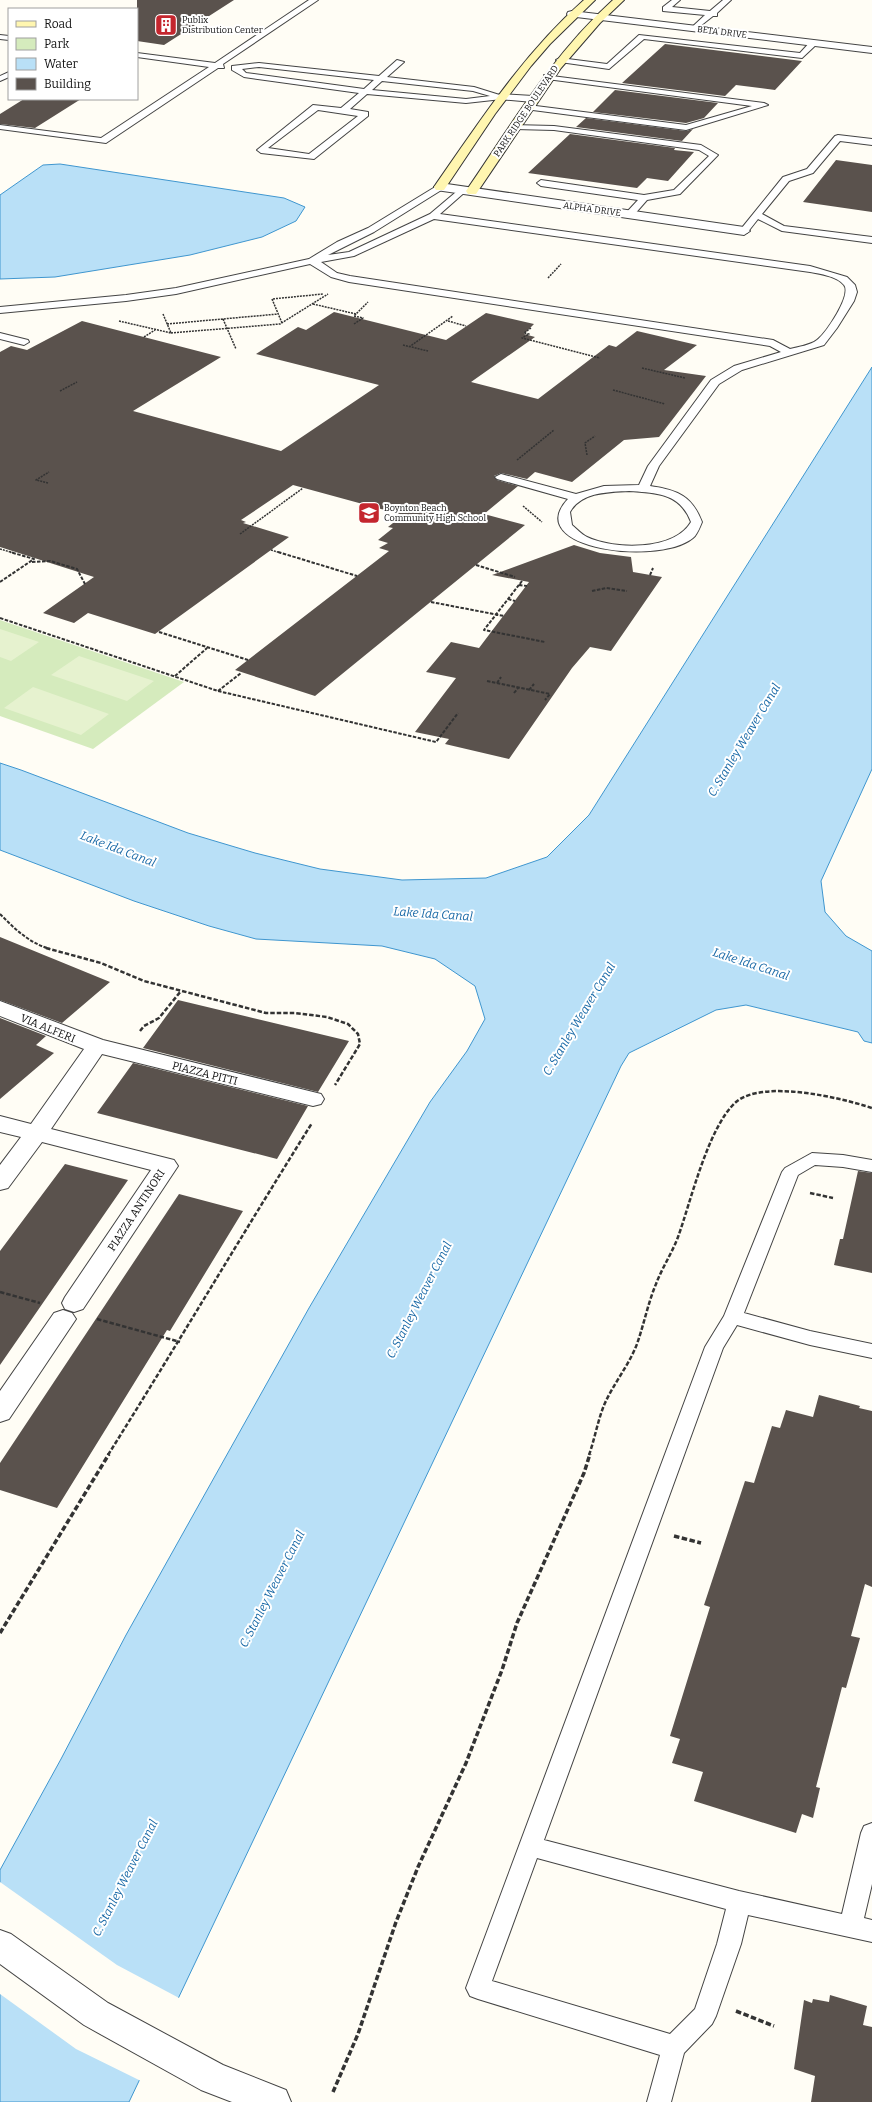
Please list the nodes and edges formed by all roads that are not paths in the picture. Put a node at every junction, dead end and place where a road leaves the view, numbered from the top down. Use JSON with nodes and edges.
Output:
{"nodes":[{"id":1,"x":314,"y":0,"type":"edge"},
{"id":2,"x":590,"y":0,"type":"edge"},
{"id":3,"x":619,"y":0,"type":"edge"},
{"id":4,"x":676,"y":0,"type":"edge"},
{"id":5,"x":727,"y":0,"type":"edge"},
{"id":6,"x":572,"y":14,"type":"junction"},
{"id":7,"x":713,"y":15,"type":"junction"},
{"id":8,"x":600,"y":17,"type":"junction"},
{"id":9,"x":699,"y":29,"type":"junction"},
{"id":10,"x":814,"y":43,"type":"junction"},
{"id":11,"x":872,"y":50,"type":"edge"},
{"id":12,"x":138,"y":55,"type":"edge"},
{"id":13,"x":560,"y":60,"type":"junction"},
{"id":14,"x":400,"y":62,"type":"dead end"},
{"id":15,"x":217,"y":65,"type":"junction"},
{"id":16,"x":235,"y":68,"type":"junction"},
{"id":17,"x":547,"y":77,"type":"junction"},
{"id":18,"x":380,"y":79,"type":"junction"},
{"id":19,"x":366,"y":92,"type":"junction"},
{"id":20,"x":502,"y":97,"type":"junction"},
{"id":21,"x":530,"y":103,"type":"junction"},
{"id":22,"x":343,"y":111,"type":"junction"},
{"id":23,"x":0,"y":127,"type":"edge"},
{"id":24,"x":515,"y":127,"type":"junction"},
{"id":25,"x":872,"y":142,"type":"edge"},
{"id":26,"x":541,"y":183,"type":"dead end"},
{"id":27,"x":440,"y":187,"type":"junction"},
{"id":28,"x":467,"y":191,"type":"junction"},
{"id":29,"x":644,"y":198,"type":"junction"},
{"id":30,"x":630,"y":214,"type":"junction"},
{"id":31,"x":757,"y":215,"type":"junction"},
{"id":32,"x":433,"y":216,"type":"junction"},
{"id":33,"x":744,"y":231,"type":"joint"},
{"id":34,"x":872,"y":240,"type":"edge"},
{"id":35,"x":312,"y":261,"type":"junction"},
{"id":36,"x":0,"y":310,"type":"edge"},
{"id":37,"x":0,"y":336,"type":"edge"},
{"id":38,"x":24,"y":342,"type":"dead end"},
{"id":39,"x":790,"y":353,"type":"junction"},
{"id":40,"x":501,"y":477,"type":"road end"},
{"id":41,"x":643,"y":489,"type":"junction"},
{"id":42,"x":578,"y":498,"type":"junction"},
{"id":43,"x":0,"y":1008,"type":"edge"},
{"id":44,"x":97,"y":1046,"type":"junction"},
{"id":45,"x":313,"y":1099,"type":"dead end"},
{"id":46,"x":0,"y":1124,"type":"edge"},
{"id":47,"x":36,"y":1134,"type":"junction"},
{"id":48,"x":872,"y":1166,"type":"edge"},
{"id":49,"x":0,"y":1182,"type":"edge"},
{"id":50,"x":733,"y":1317,"type":"junction"},
{"id":51,"x":872,"y":1351,"type":"edge"},
{"id":52,"x":0,"y":1412,"type":"edge"},
{"id":53,"x":872,"y":1833,"type":"edge"},
{"id":54,"x":529,"y":1846,"type":"junction"},
{"id":55,"x":739,"y":1902,"type":"junction"},
{"id":56,"x":862,"y":1928,"type":"edge"},
{"id":57,"x":0,"y":1945,"type":"edge"},
{"id":58,"x":674,"y":2047,"type":"junction"},
{"id":59,"x":274,"y":2102,"type":"edge"},
{"id":60,"x":659,"y":2102,"type":"edge"}],
"edges":[{"from":1,"to":15,"type":"lane"},
{"from":2,"to":6,"type":"street"},
{"from":3,"to":8,"type":"street","name":"PARK RIDGE BOULEVARD"},
{"from":4,"to":7,"type":"lane"},
{"from":5,"to":7,"type":"lane"},
{"from":6,"to":8,"type":"street","name":"BETA DRIVE"},
{"from":6,"to":20,"type":"street"},
{"from":7,"to":9,"type":"lane"},
{"from":8,"to":9,"type":"street","name":"BETA DRIVE"},
{"from":8,"to":13,"type":"street","name":"PARK RIDGE BOULEVARD"},
{"from":9,"to":10,"type":"street","name":"BETA DRIVE"},
{"from":10,"to":11,"type":"street","name":"BETA DRIVE"},
{"from":10,"to":13,"type":"lane"},
{"from":12,"to":15,"type":"lane"},
{"from":13,"to":17,"type":"street","name":"PARK RIDGE BOULEVARD"},
{"from":14,"to":18,"type":"lane"},
{"from":15,"to":16,"type":"lane"},
{"from":15,"to":23,"type":"lane"},
{"from":16,"to":18,"type":"lane"},
{"from":16,"to":19,"type":"lane"},
{"from":17,"to":21,"type":"street","name":"PARK RIDGE BOULEVARD"},
{"from":17,"to":21,"type":"lane"},
{"from":18,"to":19,"type":"lane"},
{"from":18,"to":20,"type":"lane"},
{"from":19,"to":20,"type":"lane"},
{"from":19,"to":22,"type":"lane"},
{"from":20,"to":21,"type":"street"},
{"from":20,"to":27,"type":"street"},
{"from":21,"to":24,"type":"street","name":"PARK RIDGE BOULEVARD"},
{"from":22,"to":22,"type":"lane"},
{"from":24,"to":28,"type":"street","name":"PARK RIDGE BOULEVARD"},
{"from":24,"to":29,"type":"lane"},
{"from":25,"to":31,"type":"lane"},
{"from":26,"to":29,"type":"lane"},
{"from":27,"to":28,"type":"street","name":"ALPHA DRIVE"},
{"from":27,"to":35,"type":"lane"},
{"from":28,"to":30,"type":"street","name":"ALPHA DRIVE"},
{"from":28,"to":32,"type":"lane"},
{"from":29,"to":30,"type":"lane"},
{"from":30,"to":33,"type":"street","name":"ALPHA DRIVE"},
{"from":31,"to":33,"type":"lane"},
{"from":31,"to":34,"type":"lane"},
{"from":32,"to":35,"type":"lane"},
{"from":32,"to":39,"type":"lane"},
{"from":35,"to":36,"type":"lane"},
{"from":35,"to":39,"type":"lane"},
{"from":37,"to":38,"type":"lane"},
{"from":39,"to":41,"type":"lane"},
{"from":40,"to":42,"type":"lane"},
{"from":41,"to":42,"type":"lane"},
{"from":41,"to":42,"type":"lane"},
{"from":43,"to":44,"type":"street","name":"VIA ALFERI"},
{"from":44,"to":45,"type":"street","name":"PIAZZA PITTI"},
{"from":44,"to":47,"type":"street"},
{"from":46,"to":47,"type":"street"},
{"from":47,"to":49,"type":"street"},
{"from":47,"to":52,"type":"street","name":"PIAZZA ANTINORI"},
{"from":48,"to":50,"type":"lane"},
{"from":50,"to":51,"type":"lane"},
{"from":50,"to":54,"type":"lane"},
{"from":53,"to":56,"type":"lane"},
{"from":54,"to":55,"type":"lane"},
{"from":54,"to":58,"type":"lane"},
{"from":55,"to":56,"type":"lane"},
{"from":55,"to":58,"type":"lane"},
{"from":57,"to":59,"type":"street"},
{"from":58,"to":60,"type":"lane"}]}
